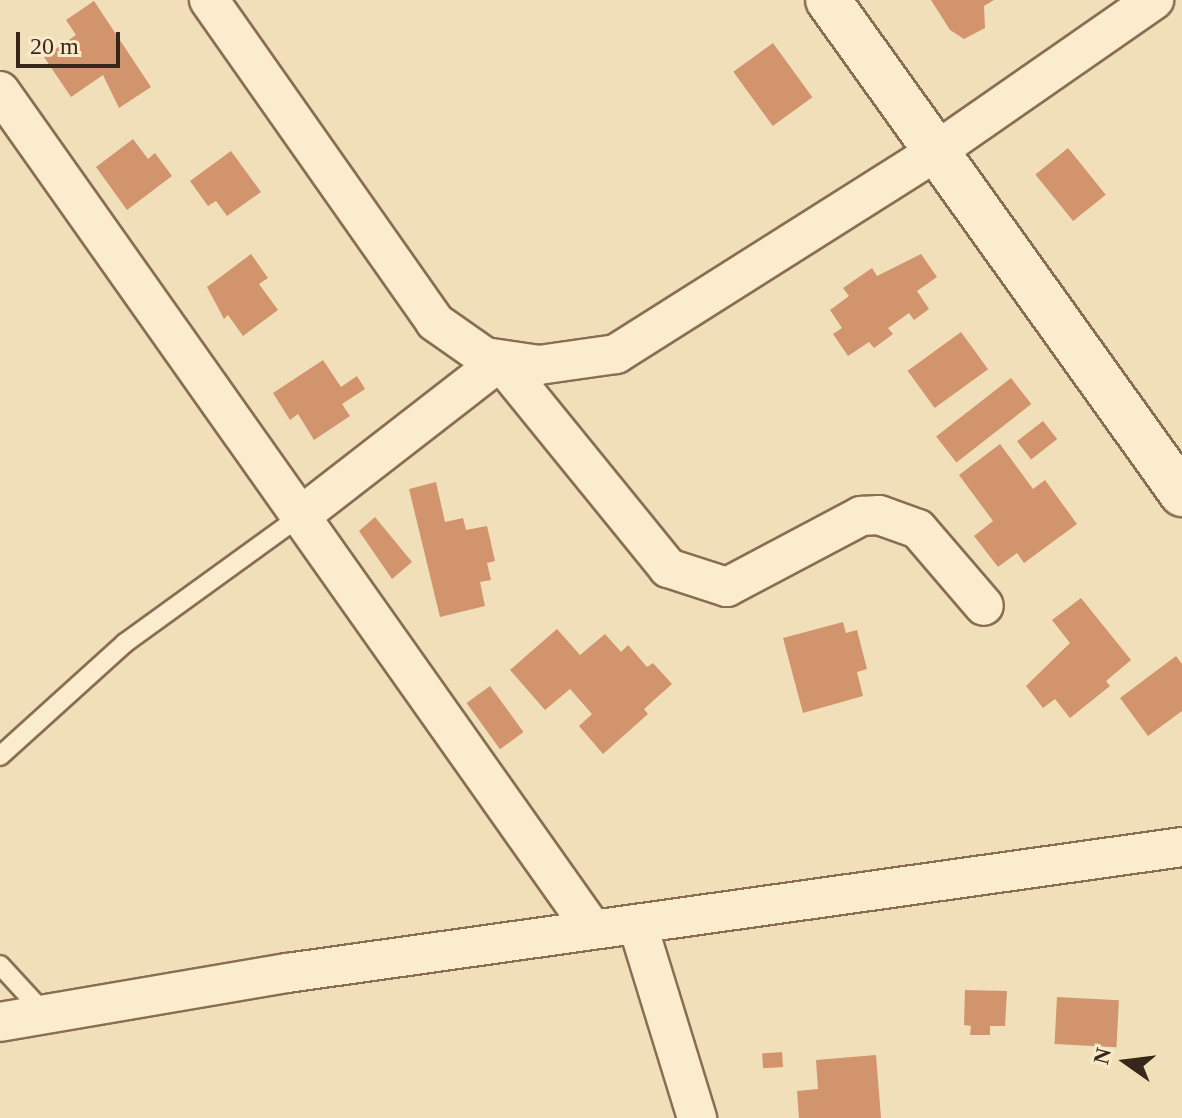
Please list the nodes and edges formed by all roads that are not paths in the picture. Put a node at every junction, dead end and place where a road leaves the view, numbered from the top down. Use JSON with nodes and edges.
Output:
{"nodes":[{"id":1,"x":209,"y":0,"type":"edge"},
{"id":2,"x":828,"y":0,"type":"edge"},
{"id":3,"x":1154,"y":0,"type":"edge"},
{"id":4,"x":0,"y":91,"type":"edge"},
{"id":5,"x":935,"y":152,"type":"junction"},
{"id":6,"x":500,"y":361,"type":"junction"},
{"id":7,"x":1182,"y":494,"type":"edge"},
{"id":8,"x":303,"y":514,"type":"junction"},
{"id":9,"x":984,"y":606,"type":"dead end"},
{"id":10,"x":0,"y":756,"type":"edge"},
{"id":11,"x":1182,"y":847,"type":"edge"},
{"id":12,"x":638,"y":926,"type":"junction"},
{"id":13,"x":593,"y":930,"type":"junction"},
{"id":14,"x":0,"y":965,"type":"edge"},
{"id":15,"x":45,"y":1014,"type":"junction"},
{"id":16,"x":0,"y":1022,"type":"edge"},
{"id":17,"x":697,"y":1118,"type":"edge"}],
"edges":[{"from":1,"to":6,"type":"street"},
{"from":2,"to":5,"type":"street"},
{"from":3,"to":5,"type":"street"},
{"from":4,"to":8,"type":"street"},
{"from":5,"to":6,"type":"street"},
{"from":5,"to":7,"type":"street"},
{"from":6,"to":8,"type":"street"},
{"from":6,"to":9,"type":"street"},
{"from":8,"to":10,"type":"lane"},
{"from":8,"to":13,"type":"street"},
{"from":11,"to":12,"type":"street"},
{"from":12,"to":13,"type":"street"},
{"from":12,"to":17,"type":"street"},
{"from":13,"to":15,"type":"street"},
{"from":14,"to":15,"type":"lane"},
{"from":15,"to":16,"type":"street"}]}
